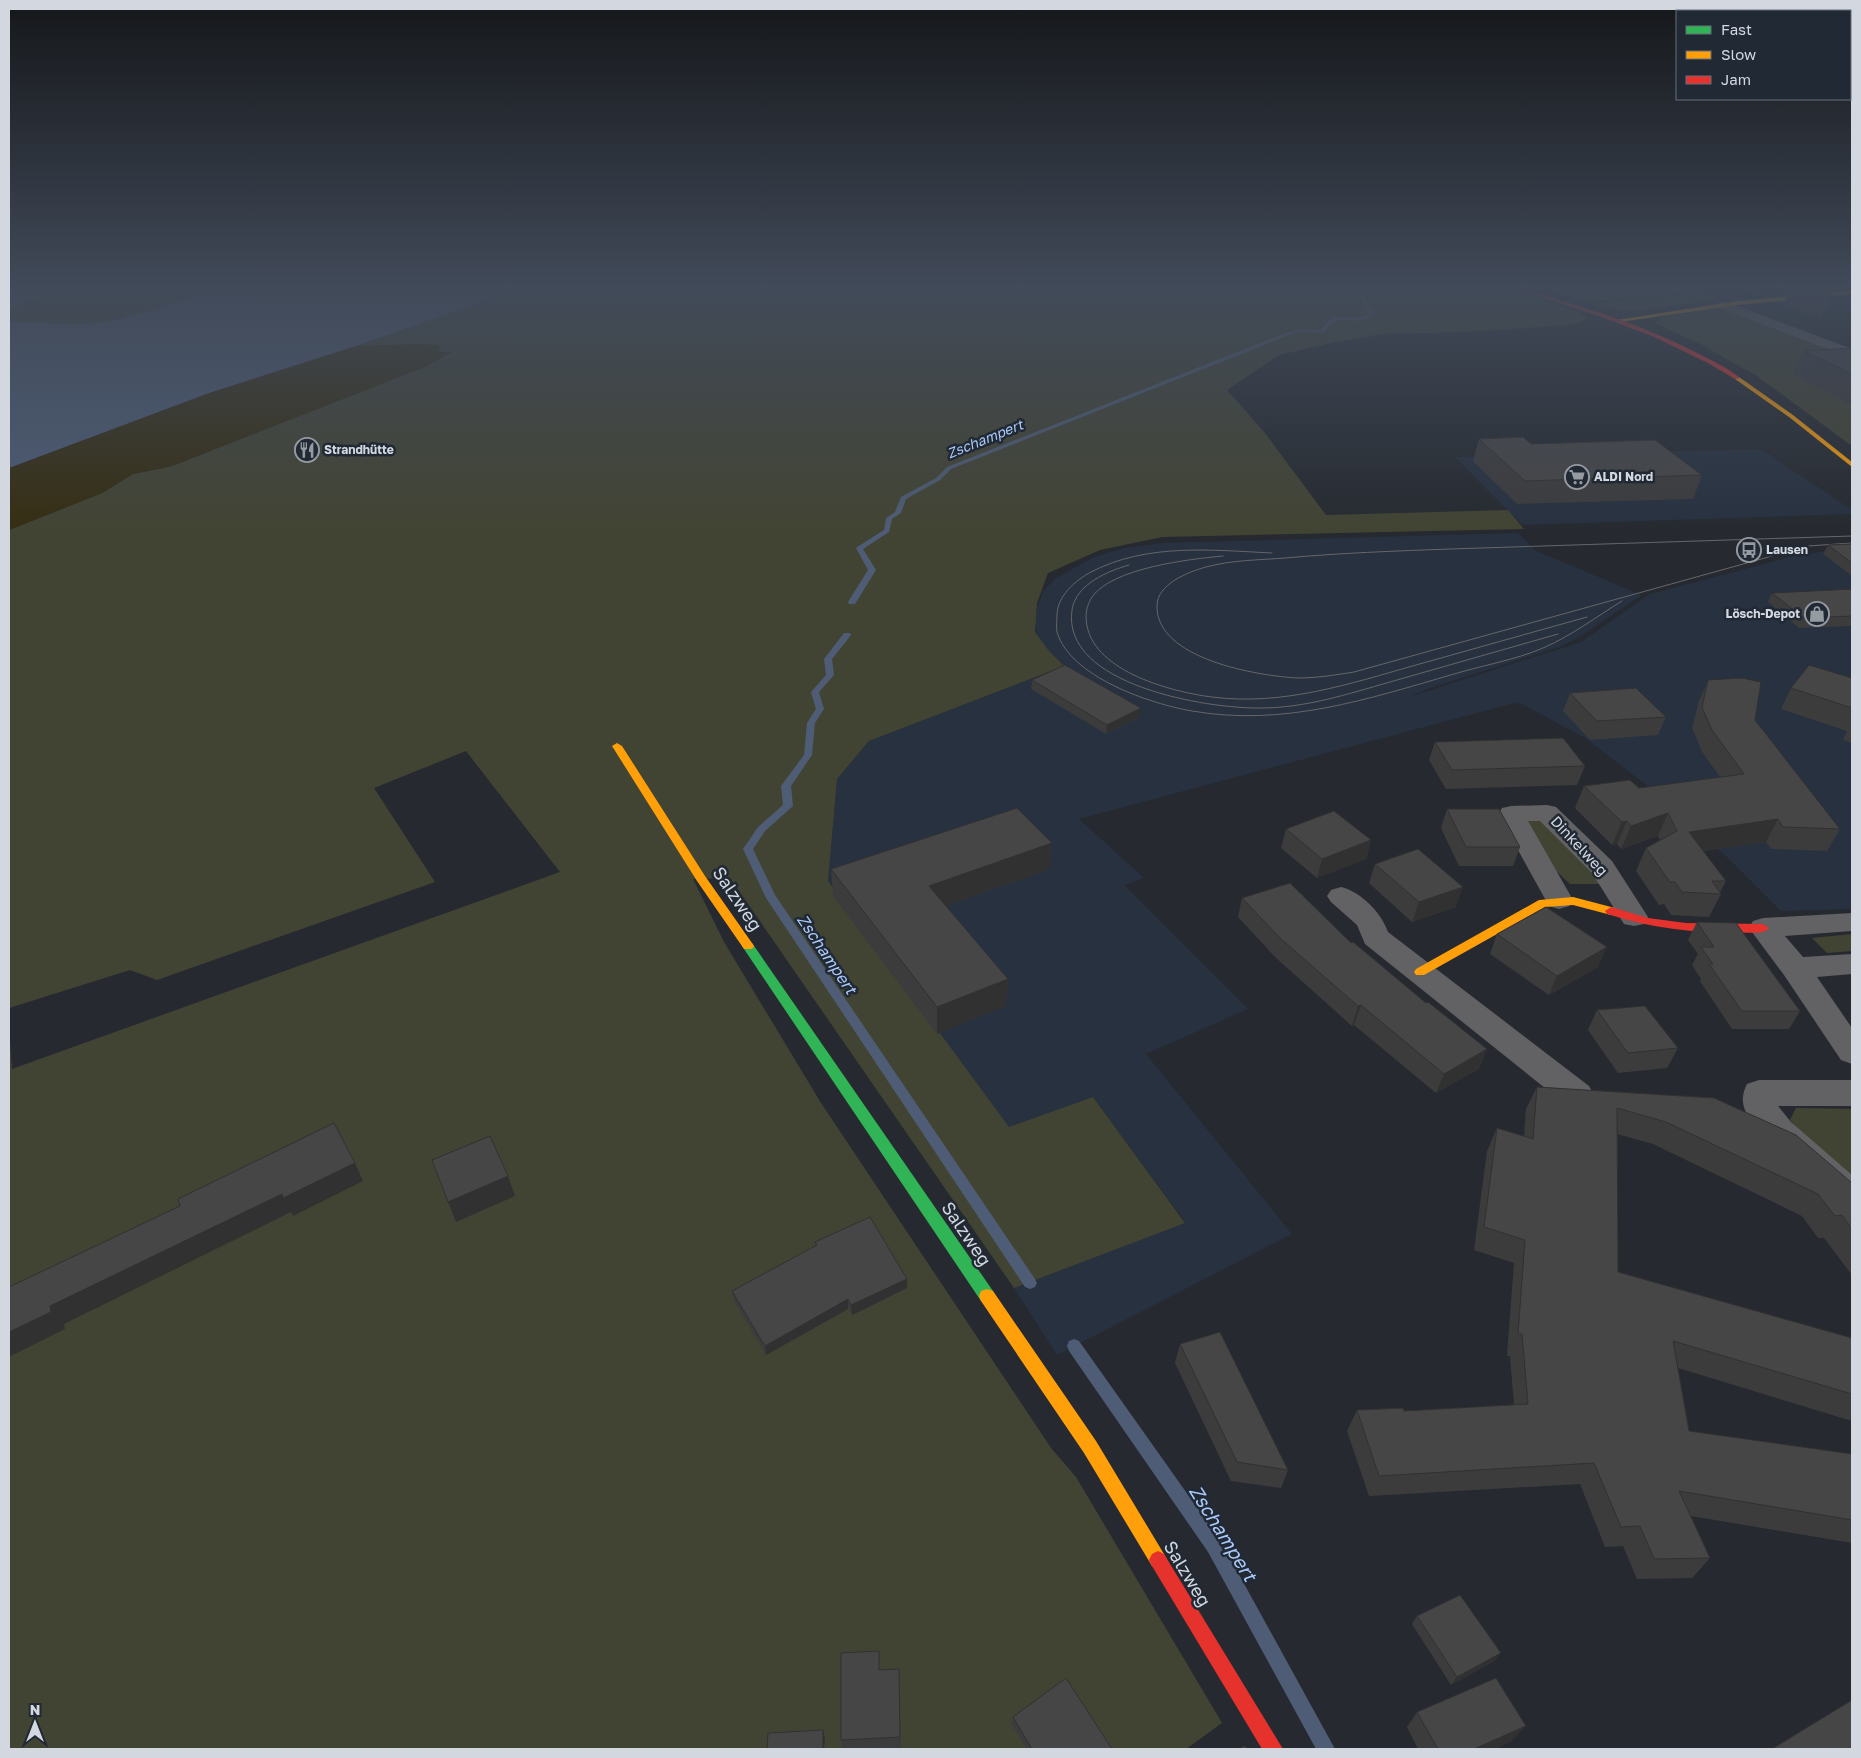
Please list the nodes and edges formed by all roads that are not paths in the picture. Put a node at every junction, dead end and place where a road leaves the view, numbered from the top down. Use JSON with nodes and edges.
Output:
{"nodes":[{"id":1,"x":1719,"y":367,"type":"edge"},
{"id":2,"x":1852,"y":465,"type":"edge"},
{"id":3,"x":617,"y":746,"type":"dead end"},
{"id":4,"x":1341,"y":896,"type":"dead end"},
{"id":5,"x":1559,"y":900,"type":"junction"},
{"id":6,"x":1634,"y":917,"type":"junction"},
{"id":7,"x":1852,"y":922,"type":"edge"},
{"id":8,"x":1763,"y":928,"type":"junction"},
{"id":9,"x":1852,"y":964,"type":"edge"},
{"id":10,"x":1795,"y":968,"type":"junction"},
{"id":11,"x":1420,"y":972,"type":"junction"},
{"id":12,"x":1852,"y":1052,"type":"edge"},
{"id":13,"x":1852,"y":1093,"type":"edge"},
{"id":14,"x":1577,"y":1095,"type":"edge"},
{"id":15,"x":1852,"y":1196,"type":"edge"},
{"id":16,"x":1273,"y":1749,"type":"edge"}],
"edges":[{"from":1,"to":2,"type":"street"},
{"from":3,"to":16,"type":"street","name":"Salzweg"},
{"from":4,"to":11,"type":"street"},
{"from":5,"to":6,"type":"street"},
{"from":5,"to":6,"type":"street","name":"Dinkelweg"},
{"from":5,"to":11,"type":"street"},
{"from":6,"to":8,"type":"street"},
{"from":7,"to":8,"type":"street"},
{"from":8,"to":10,"type":"street"},
{"from":9,"to":10,"type":"street"},
{"from":10,"to":12,"type":"street"},
{"from":11,"to":14,"type":"street"},
{"from":13,"to":15,"type":"street"}]}
